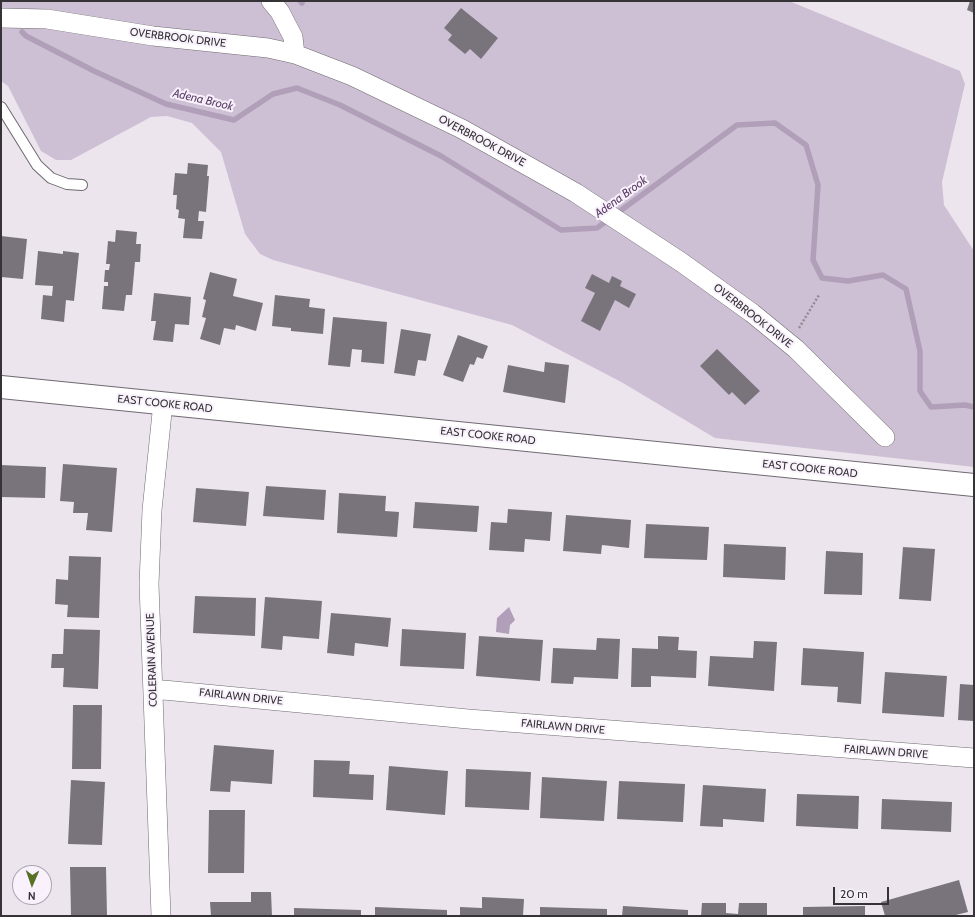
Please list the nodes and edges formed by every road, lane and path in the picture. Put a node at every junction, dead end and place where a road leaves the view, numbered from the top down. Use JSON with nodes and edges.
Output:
{"nodes":[{"id":1,"x":271,"y":1,"type":"edge"},
{"id":2,"x":1,"y":18,"type":"edge"},
{"id":3,"x":295,"y":54,"type":"junction"},
{"id":4,"x":1,"y":107,"type":"edge"},
{"id":5,"x":82,"y":185,"type":"dead end"},
{"id":6,"x":819,"y":295,"type":"dead end"},
{"id":7,"x":790,"y":344,"type":"junction"},
{"id":8,"x":1,"y":387,"type":"edge"},
{"id":9,"x":163,"y":404,"type":"junction"},
{"id":10,"x":885,"y":437,"type":"dead end"},
{"id":11,"x":974,"y":485,"type":"edge"},
{"id":12,"x":153,"y":689,"type":"junction"},
{"id":13,"x":974,"y":758,"type":"edge"},
{"id":14,"x":161,"y":916,"type":"edge"}],
"edges":[{"from":1,"to":3,"type":"street"},
{"from":2,"to":3,"type":"street","name":"OVERBROOK DRIVE"},
{"from":3,"to":7,"type":"street","name":"OVERBROOK DRIVE"},
{"from":4,"to":5,"type":"lane"},
{"from":6,"to":7,"type":"path"},
{"from":7,"to":10,"type":"street","name":"OVERBROOK DRIVE"},
{"from":8,"to":9,"type":"main road","name":"EAST COOKE ROAD"},
{"from":9,"to":11,"type":"main road","name":"EAST COOKE ROAD"},
{"from":9,"to":12,"type":"street","name":"COLERAIN AVENUE"},
{"from":12,"to":13,"type":"street","name":"FAIRLAWN DRIVE"},
{"from":12,"to":14,"type":"street","name":"COLERAIN AVENUE"}]}
